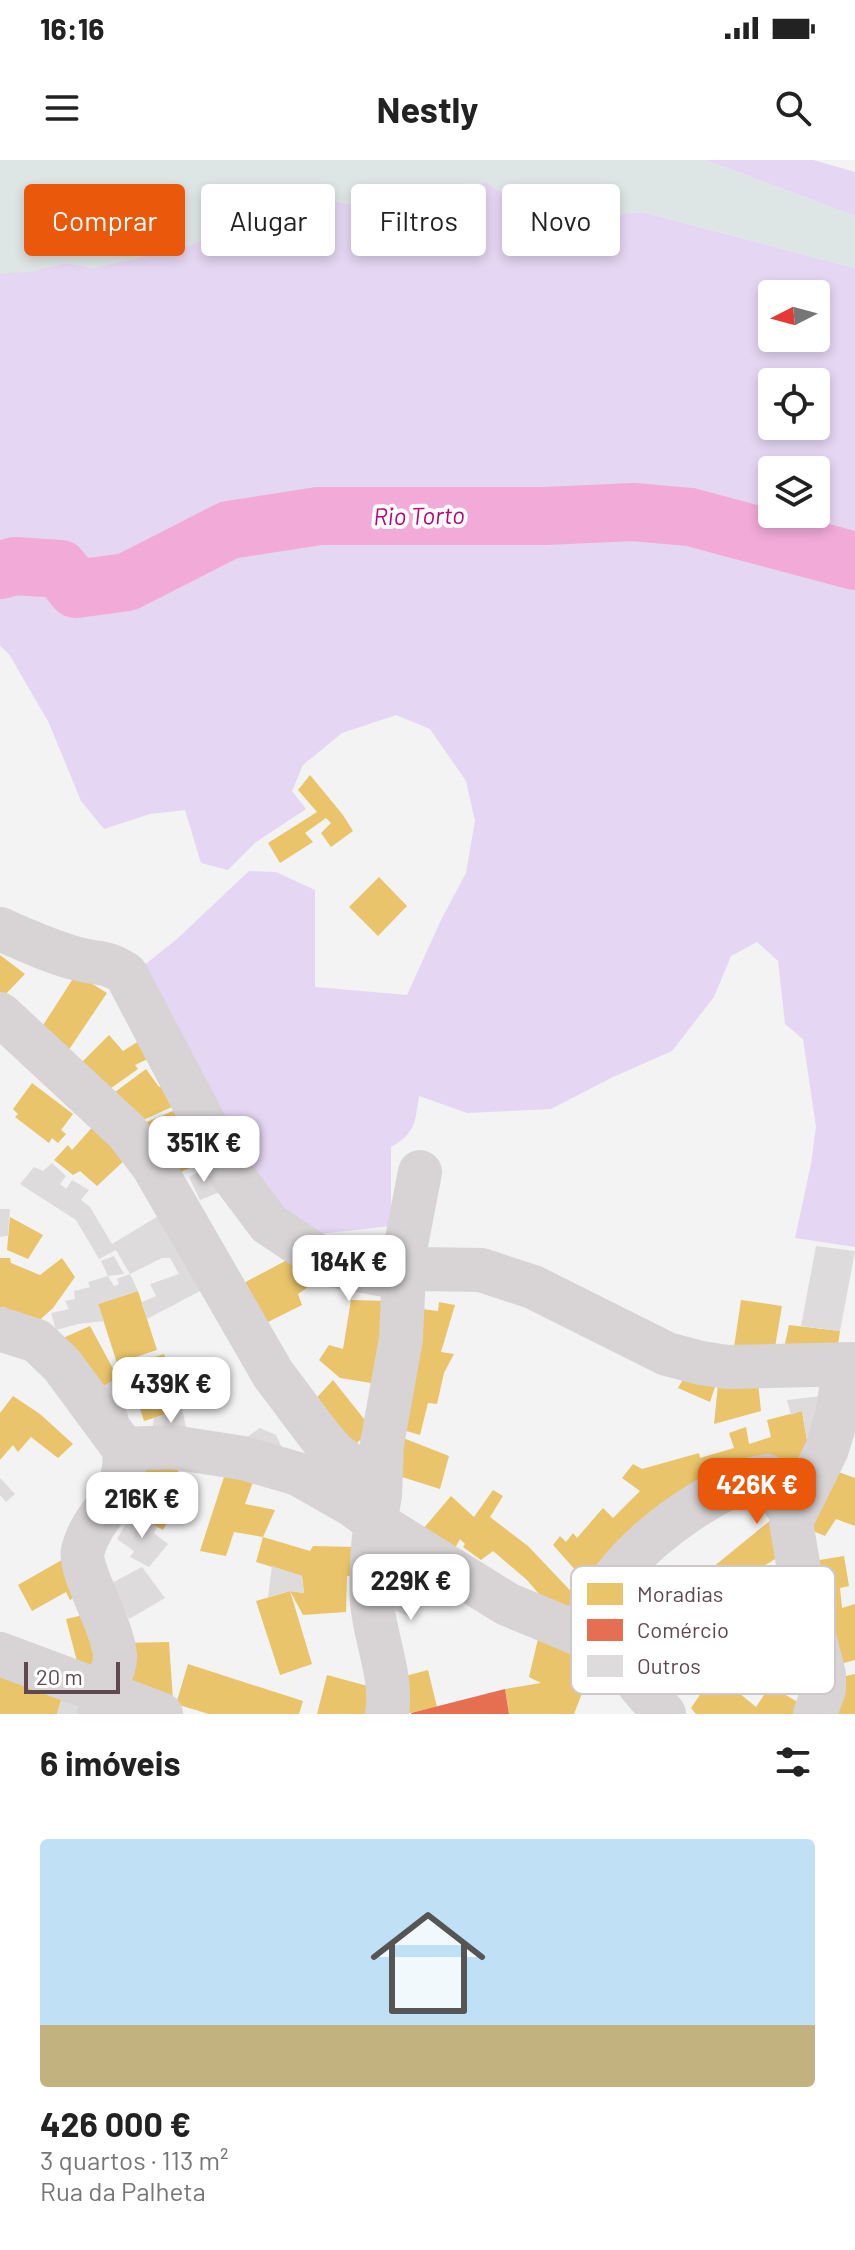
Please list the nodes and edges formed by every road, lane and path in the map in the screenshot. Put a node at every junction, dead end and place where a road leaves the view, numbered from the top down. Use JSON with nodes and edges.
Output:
{"nodes":[{"id":1,"x":0,"y":929,"type":"edge"},
{"id":2,"x":0,"y":1014,"type":"edge"},
{"id":3,"x":420,"y":1172,"type":"dead end"},
{"id":4,"x":402,"y":1278,"type":"junction"},
{"id":5,"x":0,"y":1329,"type":"edge"},
{"id":6,"x":850,"y":1365,"type":"edge"},
{"id":7,"x":124,"y":1449,"type":"junction"},
{"id":8,"x":796,"y":1508,"type":"junction"},
{"id":9,"x":377,"y":1509,"type":"junction"},
{"id":10,"x":622,"y":1566,"type":"edge"},
{"id":11,"x":798,"y":1566,"type":"edge"},
{"id":12,"x":571,"y":1631,"type":"edge"},
{"id":13,"x":0,"y":1654,"type":"edge"},
{"id":14,"x":647,"y":1694,"type":"edge"},
{"id":15,"x":822,"y":1694,"type":"edge"},
{"id":16,"x":100,"y":1703,"type":"edge"},
{"id":17,"x":161,"y":1714,"type":"edge"},
{"id":18,"x":387,"y":1714,"type":"edge"},
{"id":19,"x":664,"y":1714,"type":"edge"},
{"id":20,"x":815,"y":1714,"type":"edge"}],
"edges":[{"from":1,"to":4,"type":"street"},
{"from":2,"to":9,"type":"street"},
{"from":3,"to":4,"type":"street"},
{"from":4,"to":6,"type":"street"},
{"from":4,"to":9,"type":"street"},
{"from":5,"to":7,"type":"street"},
{"from":6,"to":8,"type":"street"},
{"from":7,"to":9,"type":"street"},
{"from":7,"to":16,"type":"street"},
{"from":8,"to":10,"type":"street"},
{"from":8,"to":11,"type":"street"},
{"from":9,"to":12,"type":"street"},
{"from":9,"to":18,"type":"street"},
{"from":13,"to":16,"type":"street"},
{"from":14,"to":19,"type":"street"},
{"from":15,"to":20,"type":"street"},
{"from":16,"to":17,"type":"street"}]}
